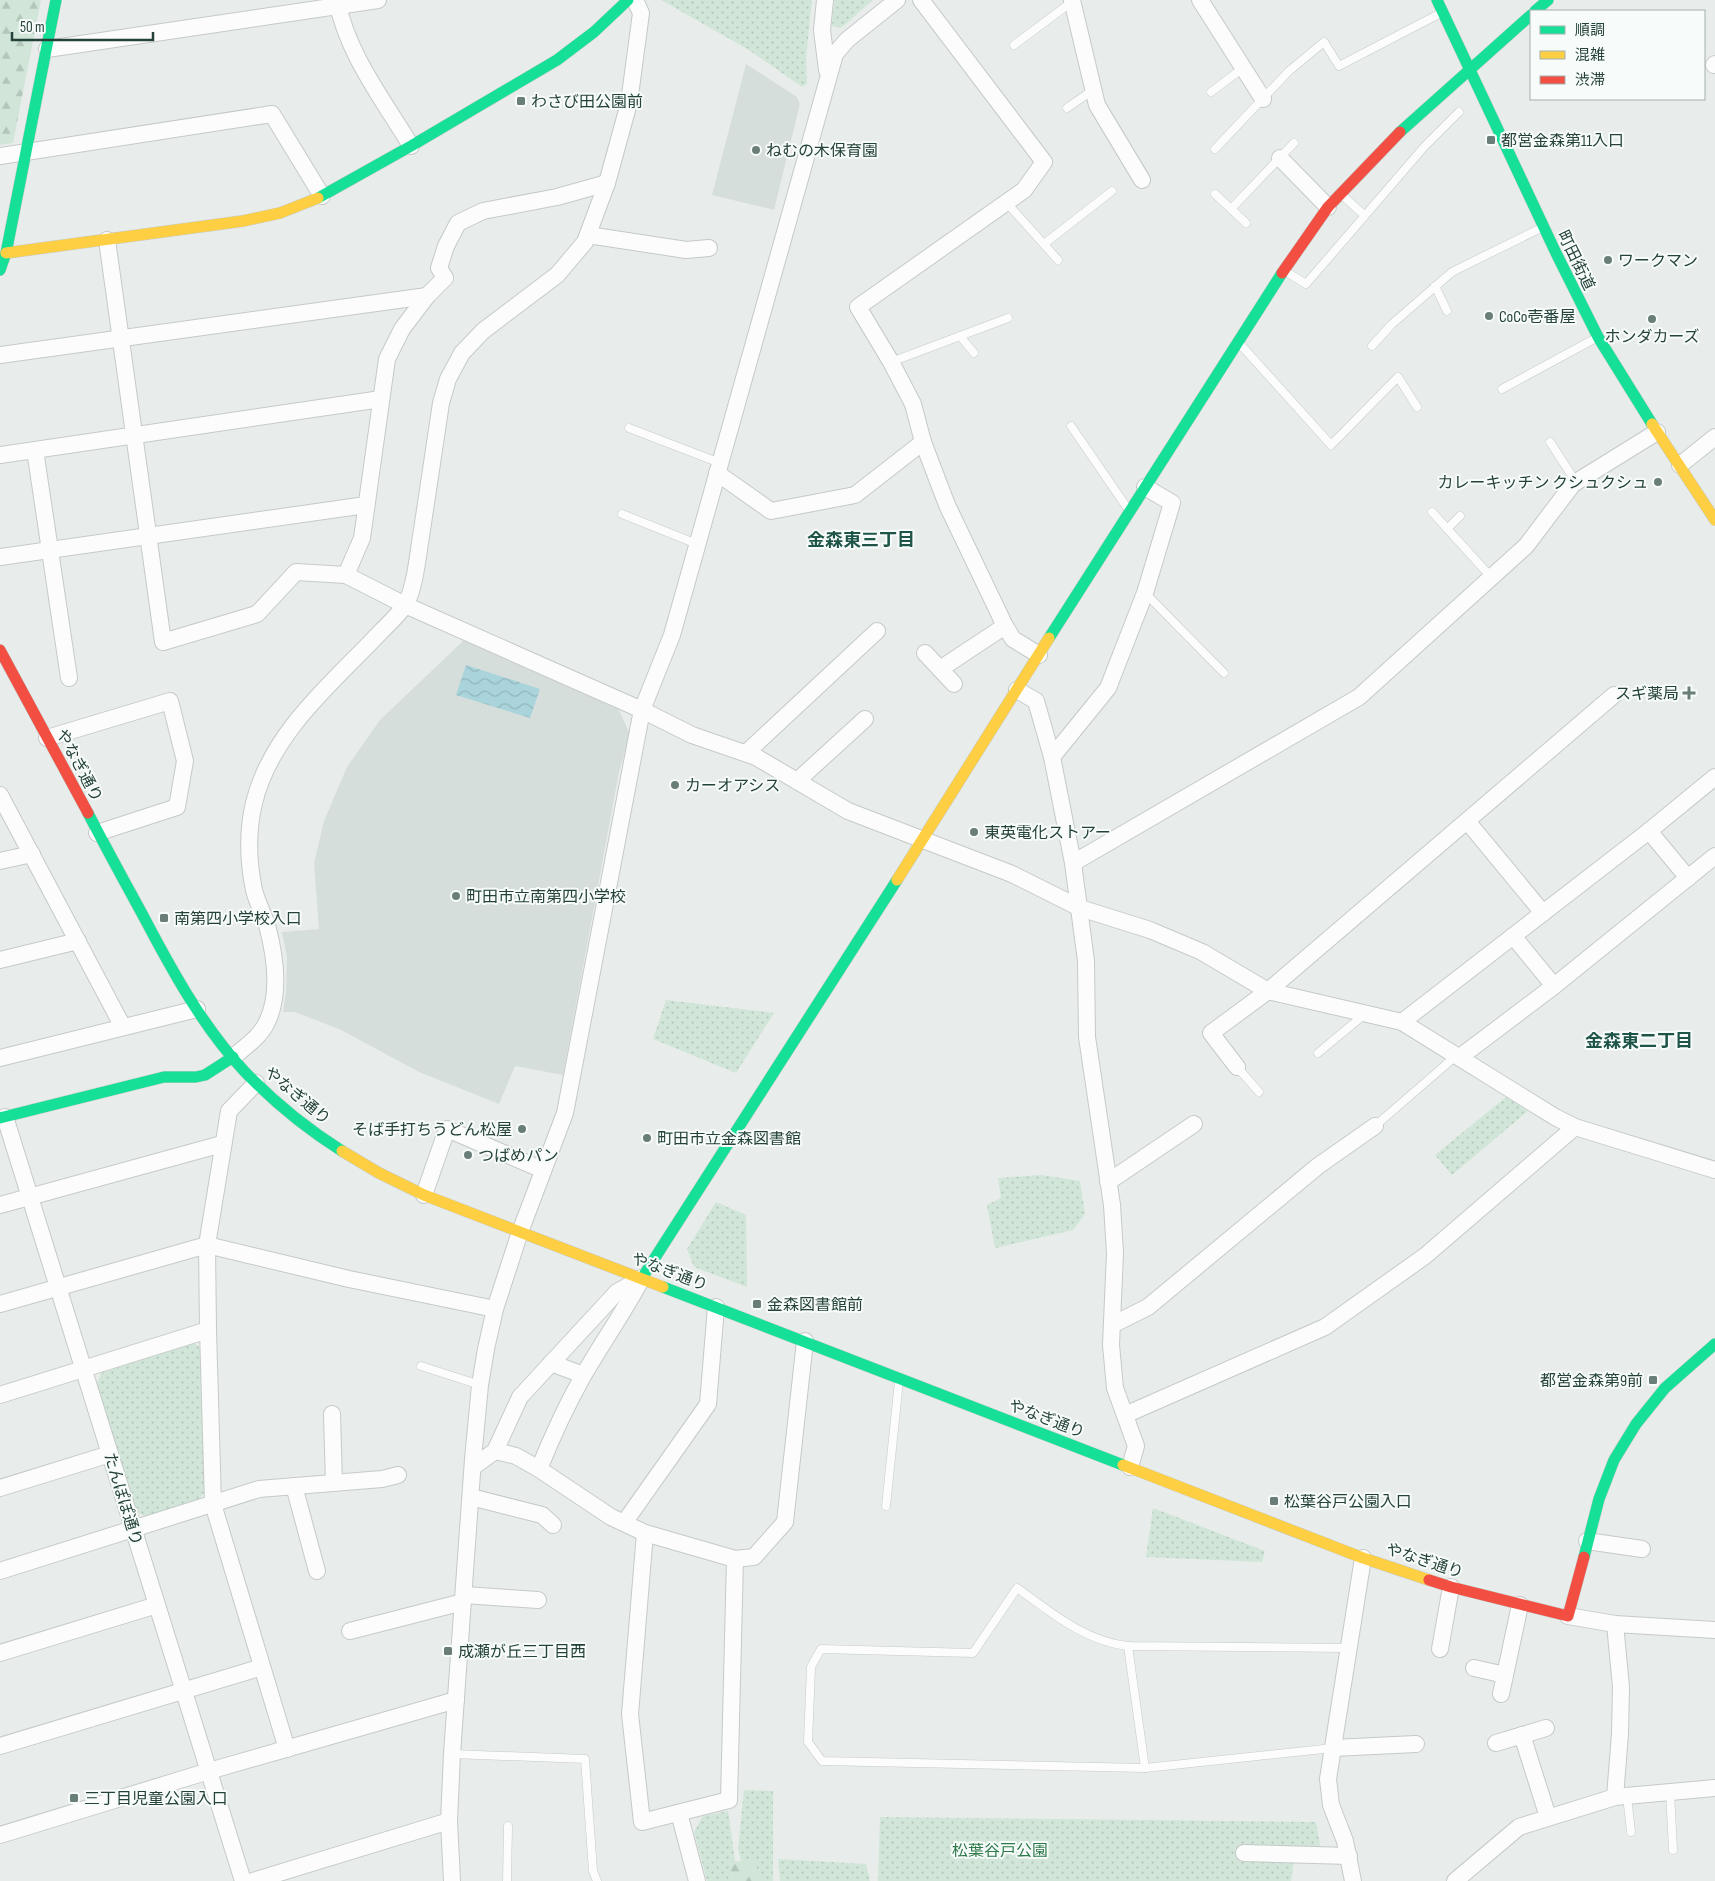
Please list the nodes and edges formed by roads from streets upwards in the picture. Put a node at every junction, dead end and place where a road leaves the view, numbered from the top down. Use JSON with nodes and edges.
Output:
{"nodes":[{"id":1,"x":56,"y":0,"type":"edge"},
{"id":2,"x":378,"y":0,"type":"edge"},
{"id":3,"x":628,"y":0,"type":"edge"},
{"id":4,"x":635,"y":0,"type":"edge"},
{"id":5,"x":824,"y":0,"type":"edge"},
{"id":6,"x":897,"y":0,"type":"edge"},
{"id":7,"x":922,"y":0,"type":"edge"},
{"id":8,"x":1072,"y":0,"type":"edge"},
{"id":9,"x":1200,"y":0,"type":"edge"},
{"id":10,"x":1437,"y":0,"type":"edge"},
{"id":11,"x":1548,"y":0,"type":"edge"},
{"id":12,"x":337,"y":3,"type":"edge"},
{"id":13,"x":1536,"y":10,"type":"edge"},
{"id":14,"x":1530,"y":16,"type":"edge"},
{"id":15,"x":47,"y":49,"type":"junction"},
{"id":16,"x":1469,"y":69,"type":"junction"},
{"id":17,"x":828,"y":78,"type":"junction"},
{"id":18,"x":1263,"y":99,"type":"road end"},
{"id":19,"x":411,"y":146,"type":"junction"},
{"id":20,"x":26,"y":152,"type":"junction"},
{"id":21,"x":0,"y":156,"type":"edge"},
{"id":22,"x":1280,"y":158,"type":"road end"},
{"id":23,"x":1142,"y":180,"type":"dead end"},
{"id":24,"x":607,"y":183,"type":"junction"},
{"id":25,"x":322,"y":196,"type":"junction"},
{"id":26,"x":1328,"y":207,"type":"junction"},
{"id":27,"x":588,"y":236,"type":"junction"},
{"id":28,"x":107,"y":240,"type":"junction"},
{"id":29,"x":709,"y":248,"type":"dead end"},
{"id":30,"x":3,"y":254,"type":"edge"},
{"id":31,"x":0,"y":270,"type":"edge"},
{"id":32,"x":427,"y":296,"type":"junction"},
{"id":33,"x":121,"y":339,"type":"junction"},
{"id":34,"x":0,"y":355,"type":"edge"},
{"id":35,"x":381,"y":399,"type":"junction"},
{"id":36,"x":1657,"y":432,"type":"junction"},
{"id":37,"x":134,"y":435,"type":"junction"},
{"id":38,"x":1715,"y":437,"type":"edge"},
{"id":39,"x":923,"y":442,"type":"junction"},
{"id":40,"x":34,"y":450,"type":"junction"},
{"id":41,"x":0,"y":455,"type":"edge"},
{"id":42,"x":1680,"y":466,"type":"junction"},
{"id":43,"x":719,"y":468,"type":"junction"},
{"id":44,"x":1145,"y":487,"type":"junction"},
{"id":45,"x":366,"y":505,"type":"junction"},
{"id":46,"x":1715,"y":520,"type":"edge"},
{"id":47,"x":148,"y":536,"type":"junction"},
{"id":48,"x":50,"y":550,"type":"junction"},
{"id":49,"x":0,"y":557,"type":"edge"},
{"id":50,"x":346,"y":575,"type":"junction"},
{"id":51,"x":406,"y":604,"type":"junction"},
{"id":52,"x":1005,"y":626,"type":"junction"},
{"id":53,"x":877,"y":631,"type":"dead end"},
{"id":54,"x":0,"y":651,"type":"edge"},
{"id":55,"x":926,"y":653,"type":"dead end"},
{"id":56,"x":1039,"y":655,"type":"junction"},
{"id":57,"x":940,"y":669,"type":"junction"},
{"id":58,"x":69,"y":678,"type":"dead end"},
{"id":59,"x":954,"y":684,"type":"dead end"},
{"id":60,"x":1016,"y":690,"type":"junction"},
{"id":61,"x":1614,"y":695,"type":"dead end"},
{"id":62,"x":642,"y":710,"type":"junction"},
{"id":63,"x":865,"y":719,"type":"dead end"},
{"id":64,"x":47,"y":738,"type":"junction"},
{"id":65,"x":746,"y":753,"type":"junction"},
{"id":66,"x":1052,"y":758,"type":"junction"},
{"id":67,"x":1715,"y":777,"type":"edge"},
{"id":68,"x":798,"y":782,"type":"junction"},
{"id":69,"x":0,"y":795,"type":"edge"},
{"id":70,"x":1468,"y":821,"type":"junction"},
{"id":71,"x":1649,"y":831,"type":"junction"},
{"id":72,"x":97,"y":833,"type":"junction"},
{"id":73,"x":922,"y":840,"type":"junction"},
{"id":74,"x":32,"y":854,"type":"junction"},
{"id":75,"x":1715,"y":856,"type":"edge"},
{"id":76,"x":0,"y":861,"type":"edge"},
{"id":77,"x":1073,"y":863,"type":"junction"},
{"id":78,"x":1688,"y":878,"type":"junction"},
{"id":79,"x":1080,"y":908,"type":"junction"},
{"id":80,"x":1543,"y":913,"type":"junction"},
{"id":81,"x":1513,"y":936,"type":"junction"},
{"id":82,"x":78,"y":941,"type":"junction"},
{"id":83,"x":0,"y":960,"type":"edge"},
{"id":84,"x":1554,"y":986,"type":"junction"},
{"id":85,"x":1268,"y":991,"type":"junction"},
{"id":86,"x":197,"y":1009,"type":"junction"},
{"id":87,"x":1402,"y":1022,"type":"junction"},
{"id":88,"x":123,"y":1027,"type":"junction"},
{"id":89,"x":1459,"y":1056,"type":"junction"},
{"id":90,"x":233,"y":1057,"type":"junction"},
{"id":91,"x":0,"y":1058,"type":"edge"},
{"id":92,"x":1237,"y":1067,"type":"road end"},
{"id":93,"x":256,"y":1083,"type":"junction"},
{"id":94,"x":2,"y":1118,"type":"edge"},
{"id":95,"x":1194,"y":1124,"type":"dead end"},
{"id":96,"x":1375,"y":1126,"type":"road end"},
{"id":97,"x":1574,"y":1127,"type":"junction"},
{"id":98,"x":222,"y":1144,"type":"junction"},
{"id":99,"x":543,"y":1170,"type":"junction"},
{"id":100,"x":1715,"y":1170,"type":"edge"},
{"id":101,"x":1108,"y":1182,"type":"junction"},
{"id":102,"x":424,"y":1195,"type":"junction"},
{"id":103,"x":30,"y":1196,"type":"junction"},
{"id":104,"x":0,"y":1205,"type":"edge"},
{"id":105,"x":520,"y":1232,"type":"junction"},
{"id":106,"x":207,"y":1245,"type":"junction"},
{"id":107,"x":642,"y":1278,"type":"junction"},
{"id":108,"x":58,"y":1287,"type":"junction"},
{"id":109,"x":0,"y":1304,"type":"edge"},
{"id":110,"x":716,"y":1307,"type":"junction"},
{"id":111,"x":495,"y":1309,"type":"junction"},
{"id":112,"x":1112,"y":1326,"type":"junction"},
{"id":113,"x":208,"y":1330,"type":"junction"},
{"id":114,"x":805,"y":1341,"type":"junction"},
{"id":115,"x":1715,"y":1344,"type":"edge"},
{"id":116,"x":551,"y":1363,"type":"junction"},
{"id":117,"x":83,"y":1369,"type":"junction"},
{"id":118,"x":583,"y":1375,"type":"junction"},
{"id":119,"x":0,"y":1395,"type":"edge"},
{"id":120,"x":332,"y":1414,"type":"dead end"},
{"id":121,"x":1125,"y":1415,"type":"junction"},
{"id":122,"x":495,"y":1451,"type":"junction"},
{"id":123,"x":110,"y":1454,"type":"junction"},
{"id":124,"x":473,"y":1467,"type":"junction"},
{"id":125,"x":1130,"y":1467,"type":"junction"},
{"id":126,"x":539,"y":1469,"type":"junction"},
{"id":127,"x":398,"y":1475,"type":"dead end"},
{"id":128,"x":334,"y":1483,"type":"junction"},
{"id":129,"x":294,"y":1486,"type":"junction"},
{"id":130,"x":0,"y":1488,"type":"edge"},
{"id":131,"x":471,"y":1497,"type":"junction"},
{"id":132,"x":213,"y":1504,"type":"junction"},
{"id":133,"x":624,"y":1523,"type":"junction"},
{"id":134,"x":554,"y":1524,"type":"dead end"},
{"id":135,"x":133,"y":1529,"type":"junction"},
{"id":136,"x":645,"y":1533,"type":"junction"},
{"id":137,"x":1587,"y":1541,"type":"junction"},
{"id":138,"x":1642,"y":1549,"type":"dead end"},
{"id":139,"x":1364,"y":1558,"type":"junction"},
{"id":140,"x":735,"y":1559,"type":"junction"},
{"id":141,"x":0,"y":1571,"type":"edge"},
{"id":142,"x":317,"y":1572,"type":"dead end"},
{"id":143,"x":1451,"y":1587,"type":"junction"},
{"id":144,"x":464,"y":1598,"type":"junction"},
{"id":145,"x":538,"y":1600,"type":"dead end"},
{"id":146,"x":1520,"y":1604,"type":"junction"},
{"id":147,"x":157,"y":1605,"type":"junction"},
{"id":148,"x":1568,"y":1616,"type":"junction"},
{"id":149,"x":1615,"y":1624,"type":"junction"},
{"id":150,"x":1715,"y":1630,"type":"edge"},
{"id":151,"x":350,"y":1631,"type":"dead end"},
{"id":152,"x":1440,"y":1648,"type":"dead end"},
{"id":153,"x":0,"y":1653,"type":"edge"},
{"id":154,"x":262,"y":1667,"type":"junction"},
{"id":155,"x":1474,"y":1668,"type":"dead end"},
{"id":156,"x":1505,"y":1675,"type":"junction"},
{"id":157,"x":184,"y":1691,"type":"junction"},
{"id":158,"x":1501,"y":1694,"type":"dead end"},
{"id":159,"x":456,"y":1700,"type":"junction"},
{"id":160,"x":1546,"y":1728,"type":"dead end"},
{"id":161,"x":1522,"y":1735,"type":"junction"},
{"id":162,"x":1496,"y":1743,"type":"dead end"},
{"id":163,"x":1416,"y":1744,"type":"dead end"},
{"id":164,"x":0,"y":1746,"type":"edge"},
{"id":165,"x":1333,"y":1748,"type":"junction"},
{"id":166,"x":287,"y":1749,"type":"junction"},
{"id":167,"x":208,"y":1771,"type":"junction"},
{"id":168,"x":1715,"y":1788,"type":"edge"},
{"id":169,"x":1621,"y":1796,"type":"junction"},
{"id":170,"x":679,"y":1813,"type":"junction"},
{"id":171,"x":1548,"y":1817,"type":"junction"},
{"id":172,"x":449,"y":1821,"type":"junction"},
{"id":173,"x":0,"y":1835,"type":"edge"},
{"id":174,"x":1244,"y":1853,"type":"dead end"},
{"id":175,"x":1349,"y":1856,"type":"junction"},
{"id":176,"x":243,"y":1881,"type":"edge"},
{"id":177,"x":253,"y":1881,"type":"edge"},
{"id":178,"x":452,"y":1881,"type":"edge"},
{"id":179,"x":697,"y":1881,"type":"edge"},
{"id":180,"x":1353,"y":1881,"type":"edge"},
{"id":181,"x":1455,"y":1881,"type":"edge"}],
"edges":[{"from":1,"to":15,"type":"street"},
{"from":2,"to":12,"type":"street"},
{"from":3,"to":19,"type":"street"},
{"from":4,"to":24,"type":"street"},
{"from":5,"to":17,"type":"street"},
{"from":6,"to":17,"type":"street"},
{"from":7,"to":39,"type":"street"},
{"from":8,"to":23,"type":"street"},
{"from":9,"to":18,"type":"street"},
{"from":10,"to":16,"type":"street","name":"町田街道"},
{"from":11,"to":13,"type":"street"},
{"from":12,"to":15,"type":"street"},
{"from":12,"to":19,"type":"street"},
{"from":14,"to":16,"type":"street"},
{"from":15,"to":20,"type":"street"},
{"from":16,"to":26,"type":"street"},
{"from":16,"to":36,"type":"street","name":"町田街道"},
{"from":17,"to":43,"type":"street"},
{"from":19,"to":25,"type":"street"},
{"from":20,"to":21,"type":"street"},
{"from":20,"to":25,"type":"street"},
{"from":20,"to":30,"type":"street"},
{"from":22,"to":26,"type":"street"},
{"from":24,"to":27,"type":"street"},
{"from":24,"to":32,"type":"street"},
{"from":25,"to":28,"type":"street"},
{"from":26,"to":44,"type":"street"},
{"from":27,"to":29,"type":"street"},
{"from":27,"to":51,"type":"street"},
{"from":28,"to":30,"type":"street"},
{"from":28,"to":33,"type":"street"},
{"from":30,"to":31,"type":"street"},
{"from":32,"to":33,"type":"street"},
{"from":32,"to":35,"type":"street"},
{"from":33,"to":34,"type":"street"},
{"from":33,"to":37,"type":"street"},
{"from":35,"to":37,"type":"street"},
{"from":35,"to":45,"type":"street"},
{"from":36,"to":42,"type":"street","name":"町田街道"},
{"from":36,"to":77,"type":"street"},
{"from":37,"to":40,"type":"street"},
{"from":37,"to":47,"type":"street"},
{"from":38,"to":42,"type":"street"},
{"from":39,"to":43,"type":"street"},
{"from":39,"to":52,"type":"street"},
{"from":40,"to":41,"type":"street"},
{"from":40,"to":48,"type":"street"},
{"from":42,"to":46,"type":"street","name":"町田街道"},
{"from":43,"to":62,"type":"street"},
{"from":44,"to":56,"type":"street"},
{"from":44,"to":66,"type":"street"},
{"from":45,"to":47,"type":"street"},
{"from":45,"to":50,"type":"street"},
{"from":47,"to":48,"type":"street"},
{"from":47,"to":50,"type":"street"},
{"from":48,"to":49,"type":"street"},
{"from":48,"to":58,"type":"street"},
{"from":50,"to":51,"type":"street"},
{"from":51,"to":62,"type":"street"},
{"from":51,"to":90,"type":"street"},
{"from":52,"to":56,"type":"street"},
{"from":52,"to":57,"type":"street"},
{"from":53,"to":65,"type":"street"},
{"from":54,"to":64,"type":"street","name":"やなぎ通り"},
{"from":55,"to":57,"type":"street"},
{"from":56,"to":60,"type":"street"},
{"from":57,"to":59,"type":"street"},
{"from":60,"to":66,"type":"street"},
{"from":60,"to":73,"type":"street"},
{"from":61,"to":70,"type":"street"},
{"from":62,"to":65,"type":"street"},
{"from":62,"to":99,"type":"street"},
{"from":63,"to":68,"type":"street"},
{"from":64,"to":72,"type":"street","name":"やなぎ通り"},
{"from":64,"to":72,"type":"street"},
{"from":65,"to":68,"type":"street"},
{"from":66,"to":77,"type":"street"},
{"from":67,"to":71,"type":"street"},
{"from":68,"to":73,"type":"street"},
{"from":69,"to":74,"type":"street"},
{"from":70,"to":80,"type":"street"},
{"from":70,"to":85,"type":"street"},
{"from":71,"to":78,"type":"street"},
{"from":71,"to":80,"type":"street"},
{"from":72,"to":86,"type":"street","name":"やなぎ通り"},
{"from":73,"to":79,"type":"street"},
{"from":73,"to":107,"type":"street"},
{"from":74,"to":76,"type":"street"},
{"from":74,"to":82,"type":"street"},
{"from":75,"to":78,"type":"street"},
{"from":77,"to":79,"type":"street"},
{"from":78,"to":84,"type":"street"},
{"from":79,"to":85,"type":"street"},
{"from":79,"to":101,"type":"street"},
{"from":80,"to":81,"type":"street"},
{"from":81,"to":84,"type":"street"},
{"from":81,"to":87,"type":"street"},
{"from":82,"to":83,"type":"street"},
{"from":82,"to":88,"type":"street"},
{"from":84,"to":89,"type":"street"},
{"from":85,"to":87,"type":"street"},
{"from":85,"to":92,"type":"street"},
{"from":86,"to":88,"type":"street"},
{"from":86,"to":90,"type":"street","name":"やなぎ通り"},
{"from":87,"to":89,"type":"street"},
{"from":88,"to":91,"type":"street"},
{"from":89,"to":97,"type":"street"},
{"from":90,"to":93,"type":"street","name":"やなぎ通り"},
{"from":90,"to":94,"type":"street"},
{"from":93,"to":98,"type":"street"},
{"from":93,"to":102,"type":"street","name":"やなぎ通り"},
{"from":94,"to":103,"type":"street","name":"たんぽぽ通り"},
{"from":95,"to":101,"type":"street"},
{"from":96,"to":112,"type":"street"},
{"from":97,"to":100,"type":"street"},
{"from":97,"to":121,"type":"street"},
{"from":98,"to":103,"type":"street"},
{"from":98,"to":106,"type":"street"},
{"from":99,"to":102,"type":"street"},
{"from":99,"to":105,"type":"street"},
{"from":101,"to":112,"type":"street"},
{"from":102,"to":105,"type":"street","name":"やなぎ通り"},
{"from":103,"to":104,"type":"street"},
{"from":103,"to":108,"type":"street","name":"たんぽぽ通り"},
{"from":105,"to":107,"type":"street","name":"やなぎ通り"},
{"from":105,"to":111,"type":"street"},
{"from":106,"to":108,"type":"street"},
{"from":106,"to":111,"type":"street"},
{"from":106,"to":113,"type":"street"},
{"from":107,"to":110,"type":"street","name":"やなぎ通り"},
{"from":107,"to":116,"type":"street"},
{"from":107,"to":118,"type":"street"},
{"from":108,"to":109,"type":"street"},
{"from":108,"to":117,"type":"street","name":"たんぽぽ通り"},
{"from":110,"to":114,"type":"street","name":"やなぎ通り"},
{"from":110,"to":133,"type":"street"},
{"from":111,"to":124,"type":"street"},
{"from":112,"to":121,"type":"street"},
{"from":113,"to":117,"type":"street"},
{"from":113,"to":132,"type":"street"},
{"from":114,"to":125,"type":"street","name":"やなぎ通り"},
{"from":114,"to":140,"type":"street"},
{"from":115,"to":137,"type":"street"},
{"from":116,"to":118,"type":"street"},
{"from":116,"to":122,"type":"street"},
{"from":117,"to":119,"type":"street"},
{"from":117,"to":123,"type":"street","name":"たんぽぽ通り"},
{"from":118,"to":126,"type":"street"},
{"from":120,"to":128,"type":"street"},
{"from":121,"to":125,"type":"street"},
{"from":122,"to":124,"type":"street"},
{"from":122,"to":126,"type":"street"},
{"from":123,"to":130,"type":"street"},
{"from":123,"to":135,"type":"street","name":"たんぽぽ通り"},
{"from":124,"to":131,"type":"street"},
{"from":125,"to":139,"type":"street","name":"やなぎ通り"},
{"from":126,"to":133,"type":"street"},
{"from":127,"to":128,"type":"street"},
{"from":128,"to":129,"type":"street"},
{"from":129,"to":132,"type":"street"},
{"from":129,"to":142,"type":"street"},
{"from":131,"to":134,"type":"street"},
{"from":131,"to":144,"type":"street"},
{"from":132,"to":135,"type":"street"},
{"from":132,"to":154,"type":"street"},
{"from":133,"to":136,"type":"street"},
{"from":135,"to":141,"type":"street"},
{"from":135,"to":147,"type":"street","name":"たんぽぽ通り"},
{"from":136,"to":140,"type":"street"},
{"from":136,"to":170,"type":"street"},
{"from":137,"to":138,"type":"street"},
{"from":137,"to":148,"type":"street"},
{"from":139,"to":143,"type":"street","name":"やなぎ通り"},
{"from":139,"to":165,"type":"street"},
{"from":140,"to":170,"type":"street"},
{"from":143,"to":146,"type":"street","name":"やなぎ通り"},
{"from":143,"to":152,"type":"street"},
{"from":144,"to":145,"type":"street"},
{"from":144,"to":151,"type":"street"},
{"from":144,"to":159,"type":"street"},
{"from":146,"to":148,"type":"street","name":"やなぎ通り"},
{"from":146,"to":156,"type":"street"},
{"from":147,"to":153,"type":"street"},
{"from":147,"to":157,"type":"street","name":"たんぽぽ通り"},
{"from":148,"to":149,"type":"street"},
{"from":149,"to":150,"type":"street"},
{"from":149,"to":169,"type":"street"},
{"from":154,"to":157,"type":"street"},
{"from":154,"to":166,"type":"street"},
{"from":155,"to":156,"type":"street"},
{"from":156,"to":158,"type":"street"},
{"from":157,"to":164,"type":"street"},
{"from":157,"to":167,"type":"street","name":"たんぽぽ通り"},
{"from":159,"to":166,"type":"street"},
{"from":159,"to":172,"type":"street"},
{"from":160,"to":161,"type":"street"},
{"from":161,"to":162,"type":"street"},
{"from":161,"to":171,"type":"street"},
{"from":163,"to":165,"type":"street"},
{"from":165,"to":175,"type":"street"},
{"from":166,"to":167,"type":"street"},
{"from":167,"to":173,"type":"street"},
{"from":167,"to":176,"type":"street","name":"たんぽぽ通り"},
{"from":168,"to":169,"type":"street"},
{"from":169,"to":171,"type":"street"},
{"from":170,"to":179,"type":"street"},
{"from":171,"to":181,"type":"street"},
{"from":172,"to":177,"type":"street"},
{"from":172,"to":178,"type":"street"},
{"from":174,"to":175,"type":"street"},
{"from":175,"to":180,"type":"street"}]}
